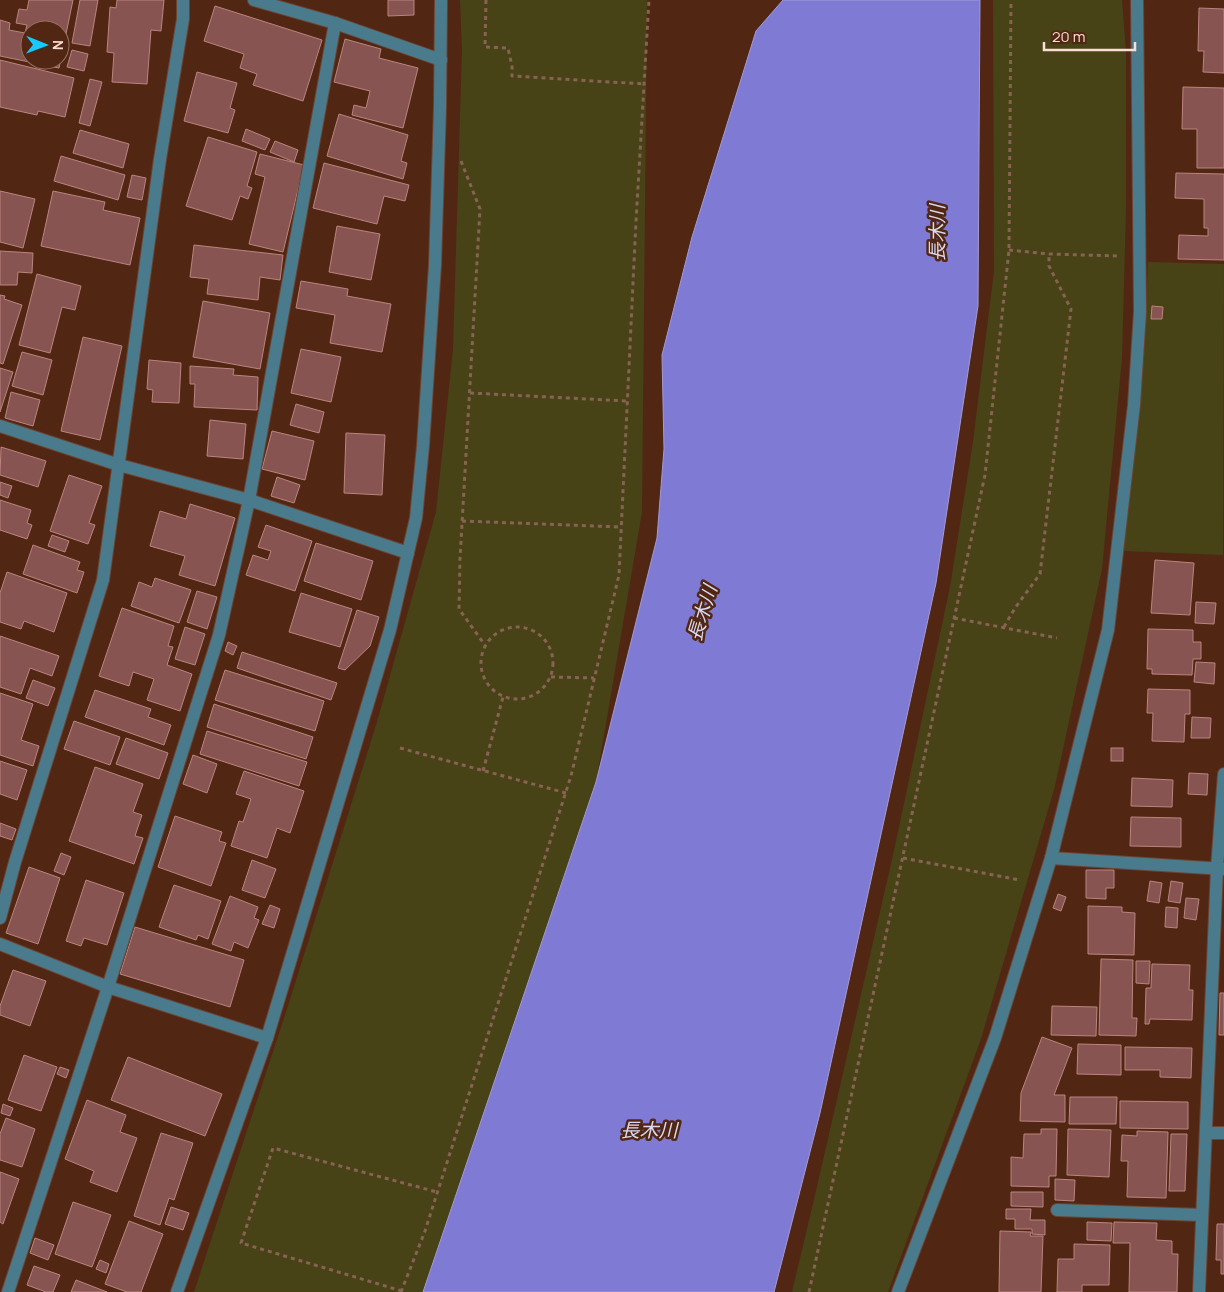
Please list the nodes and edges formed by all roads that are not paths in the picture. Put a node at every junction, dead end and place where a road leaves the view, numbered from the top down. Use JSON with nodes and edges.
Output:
{"nodes":[{"id":1,"x":183,"y":0,"type":"edge"},
{"id":2,"x":254,"y":0,"type":"edge"},
{"id":3,"x":297,"y":0,"type":"edge"},
{"id":4,"x":441,"y":0,"type":"edge"},
{"id":5,"x":1137,"y":0,"type":"edge"},
{"id":6,"x":298,"y":13,"type":"junction"},
{"id":7,"x":335,"y":23,"type":"junction"},
{"id":8,"x":441,"y":60,"type":"junction"},
{"id":9,"x":0,"y":426,"type":"edge"},
{"id":10,"x":119,"y":465,"type":"junction"},
{"id":11,"x":249,"y":500,"type":"junction"},
{"id":12,"x":408,"y":553,"type":"junction"},
{"id":13,"x":1224,"y":774,"type":"edge"},
{"id":14,"x":1051,"y":858,"type":"junction"},
{"id":15,"x":1221,"y":869,"type":"edge"},
{"id":16,"x":0,"y":918,"type":"edge"},
{"id":17,"x":0,"y":944,"type":"edge"},
{"id":18,"x":108,"y":987,"type":"junction"},
{"id":19,"x":267,"y":1038,"type":"junction"},
{"id":20,"x":1206,"y":1133,"type":"junction"},
{"id":21,"x":1224,"y":1133,"type":"edge"},
{"id":22,"x":1057,"y":1210,"type":"dead end"},
{"id":23,"x":1202,"y":1215,"type":"junction"},
{"id":24,"x":8,"y":1292,"type":"edge"},
{"id":25,"x":177,"y":1292,"type":"edge"},
{"id":26,"x":898,"y":1292,"type":"edge"},
{"id":27,"x":1198,"y":1292,"type":"edge"}],
"edges":[{"from":1,"to":10,"type":"street"},
{"from":2,"to":6,"type":"street"},
{"from":3,"to":6,"type":"street"},
{"from":4,"to":8,"type":"street"},
{"from":5,"to":14,"type":"street"},
{"from":6,"to":7,"type":"street"},
{"from":7,"to":8,"type":"street"},
{"from":7,"to":11,"type":"street"},
{"from":8,"to":12,"type":"street"},
{"from":9,"to":10,"type":"street"},
{"from":10,"to":11,"type":"street"},
{"from":10,"to":16,"type":"street"},
{"from":11,"to":12,"type":"street"},
{"from":11,"to":18,"type":"street"},
{"from":12,"to":19,"type":"street"},
{"from":13,"to":15,"type":"street"},
{"from":14,"to":15,"type":"street"},
{"from":14,"to":26,"type":"street"},
{"from":15,"to":20,"type":"street"},
{"from":17,"to":18,"type":"street"},
{"from":18,"to":19,"type":"street"},
{"from":18,"to":24,"type":"street"},
{"from":19,"to":25,"type":"street"},
{"from":20,"to":21,"type":"street"},
{"from":20,"to":23,"type":"street"},
{"from":22,"to":23,"type":"street"},
{"from":23,"to":27,"type":"street"}]}
